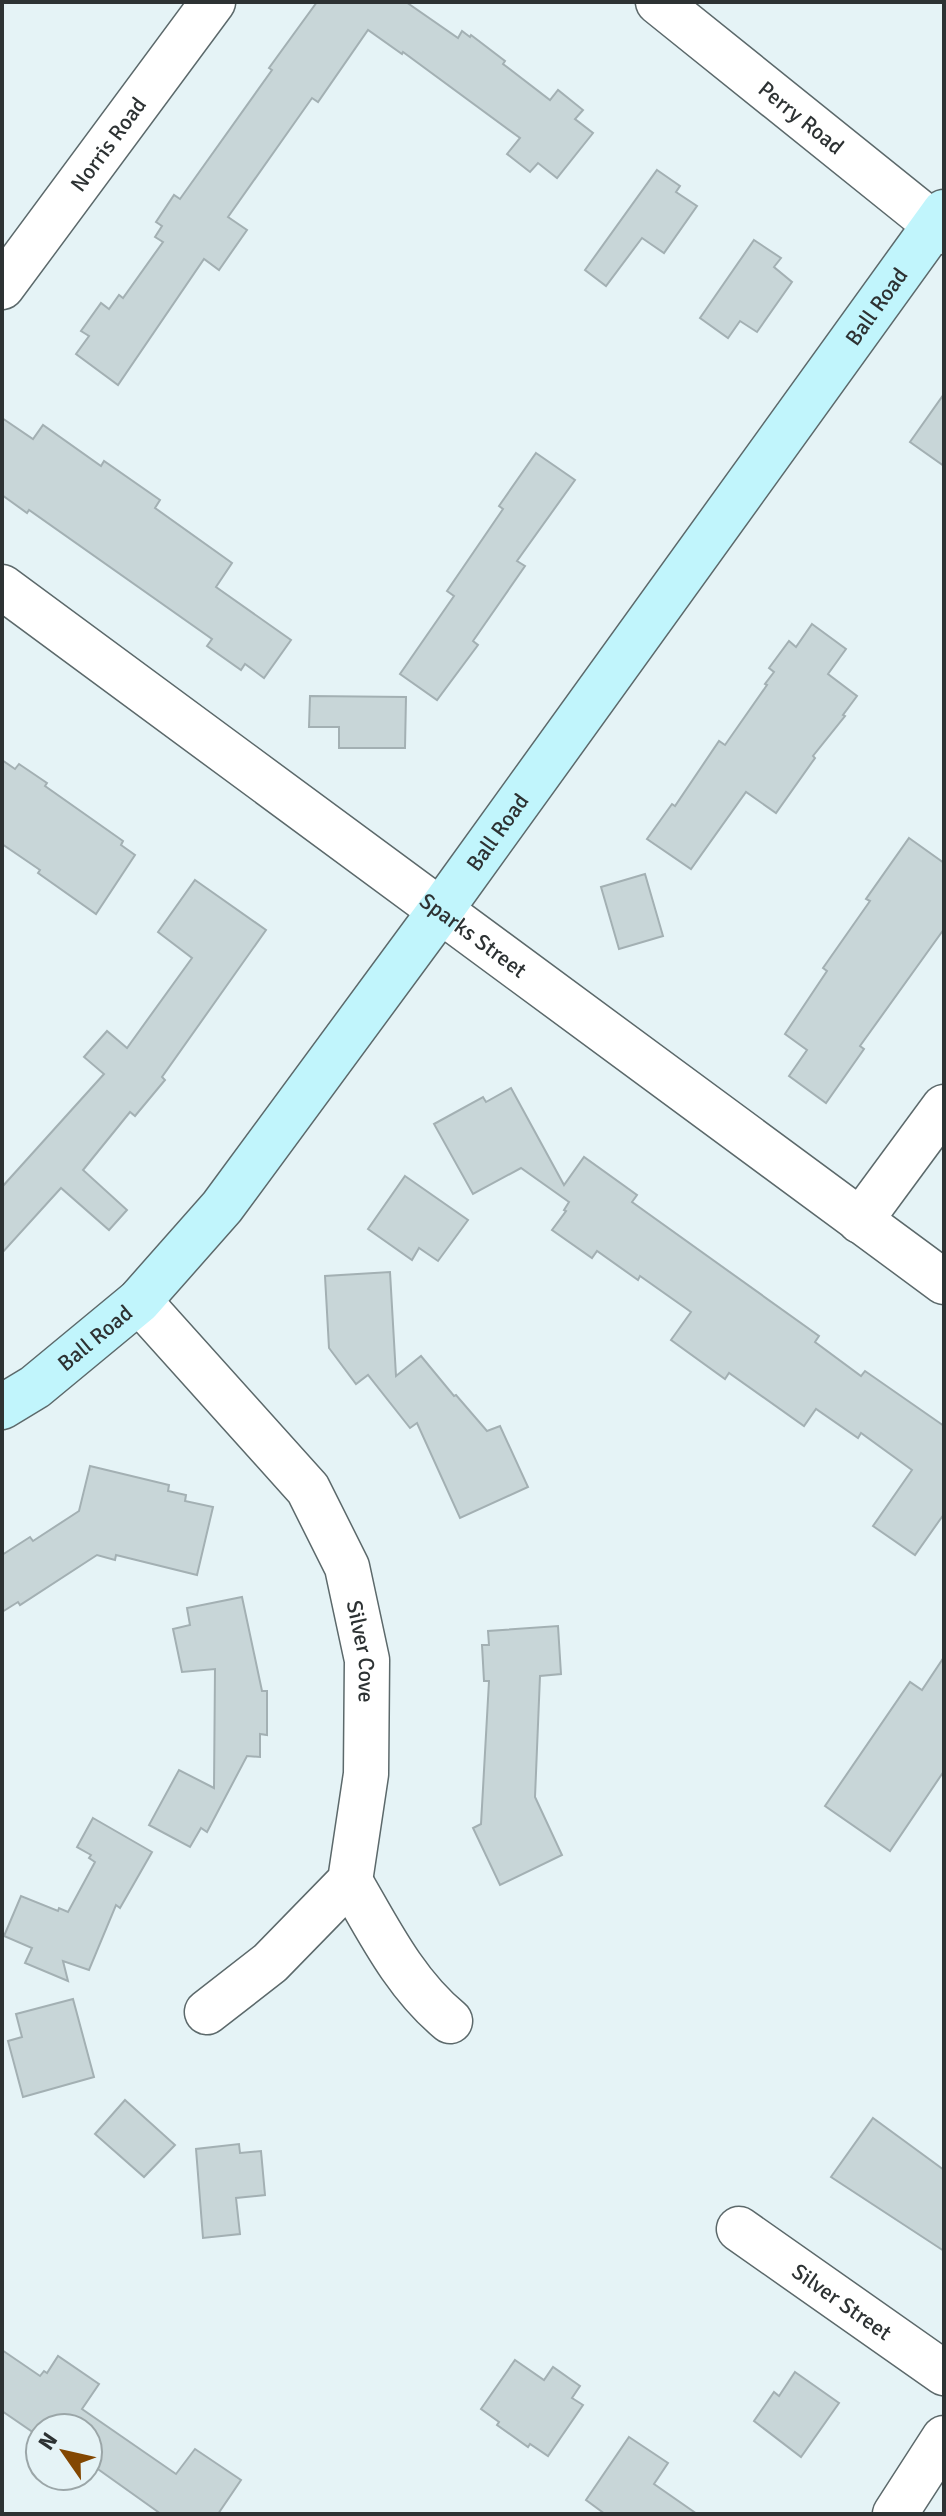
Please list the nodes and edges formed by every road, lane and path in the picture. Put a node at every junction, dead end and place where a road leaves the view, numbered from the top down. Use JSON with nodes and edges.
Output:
{"nodes":[{"id":1,"x":213,"y":2,"type":"edge"},
{"id":2,"x":658,"y":2,"type":"edge"},
{"id":3,"x":941,"y":223,"type":"edge"},
{"id":4,"x":2,"y":287,"type":"edge"},
{"id":5,"x":2,"y":587,"type":"edge"},
{"id":6,"x":440,"y":911,"type":"junction"},
{"id":7,"x":944,"y":1107,"type":"edge"},
{"id":8,"x":860,"y":1221,"type":"junction"},
{"id":9,"x":944,"y":1282,"type":"edge"},
{"id":10,"x":139,"y":1301,"type":"junction"},
{"id":11,"x":2,"y":1407,"type":"edge"},
{"id":12,"x":350,"y":1881,"type":"junction"},
{"id":13,"x":207,"y":2012,"type":"dead end"},
{"id":14,"x":450,"y":2021,"type":"dead end"},
{"id":15,"x":739,"y":2229,"type":"dead end"},
{"id":16,"x":944,"y":2373,"type":"edge"},
{"id":17,"x":944,"y":2438,"type":"edge"},
{"id":18,"x":895,"y":2514,"type":"edge"}],
"edges":[{"from":1,"to":4,"type":"street","name":"Norris Road"},
{"from":2,"to":3,"type":"street","name":"Perry Road"},
{"from":3,"to":6,"type":"main road","name":"Ball Road"},
{"from":5,"to":6,"type":"street","name":"Sparks Street"},
{"from":6,"to":8,"type":"street","name":"Sparks Street"},
{"from":6,"to":10,"type":"main road","name":"Ball Road"},
{"from":7,"to":8,"type":"street"},
{"from":8,"to":9,"type":"street","name":"Sparks Street"},
{"from":10,"to":11,"type":"main road","name":"Ball Road"},
{"from":10,"to":12,"type":"street","name":"Silver Cove"},
{"from":12,"to":13,"type":"street"},
{"from":12,"to":14,"type":"street"},
{"from":15,"to":16,"type":"street","name":"Silver Street"},
{"from":17,"to":18,"type":"street"}]}
